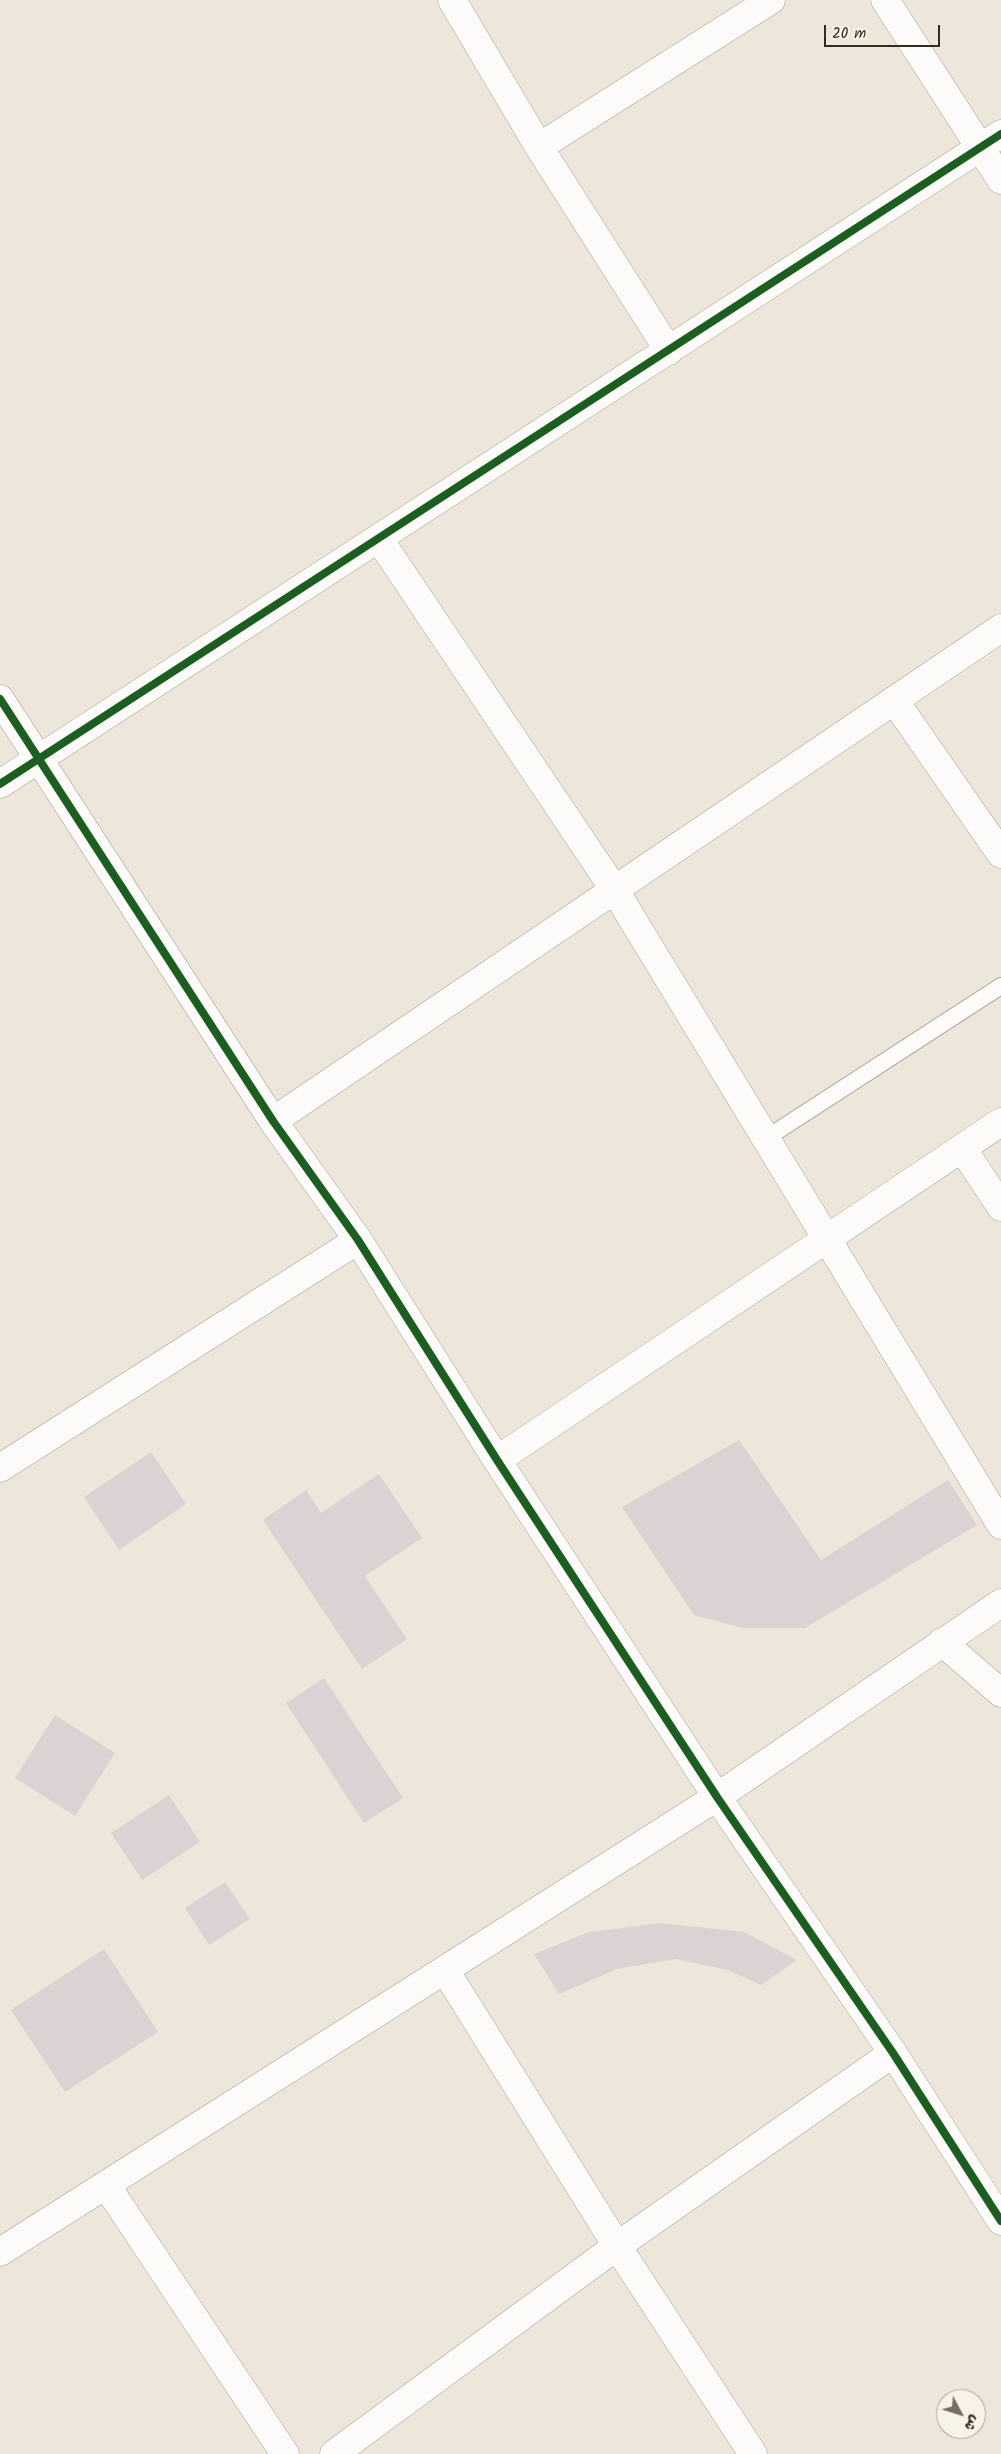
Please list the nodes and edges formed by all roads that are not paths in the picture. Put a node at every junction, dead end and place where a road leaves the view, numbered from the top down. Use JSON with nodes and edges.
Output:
{"nodes":[{"id":1,"x":452,"y":0,"type":"edge"},
{"id":2,"x":771,"y":0,"type":"edge"},
{"id":3,"x":885,"y":0,"type":"edge"},
{"id":4,"x":990,"y":141,"type":"edge"},
{"id":5,"x":539,"y":147,"type":"junction"},
{"id":6,"x":1001,"y":180,"type":"edge"},
{"id":7,"x":668,"y":351,"type":"junction"},
{"id":8,"x":379,"y":538,"type":"junction"},
{"id":9,"x":1001,"y":628,"type":"edge"},
{"id":10,"x":0,"y":699,"type":"edge"},
{"id":11,"x":894,"y":700,"type":"junction"},
{"id":12,"x":40,"y":758,"type":"junction"},
{"id":13,"x":0,"y":784,"type":"edge"},
{"id":14,"x":1001,"y":854,"type":"edge"},
{"id":15,"x":614,"y":889,"type":"junction"},
{"id":16,"x":1001,"y":986,"type":"edge"},
{"id":17,"x":273,"y":1121,"type":"junction"},
{"id":18,"x":1001,"y":1122,"type":"edge"},
{"id":19,"x":766,"y":1139,"type":"junction"},
{"id":20,"x":962,"y":1148,"type":"junction"},
{"id":21,"x":1001,"y":1207,"type":"edge"},
{"id":22,"x":826,"y":1239,"type":"junction"},
{"id":23,"x":358,"y":1240,"type":"junction"},
{"id":24,"x":497,"y":1460,"type":"junction"},
{"id":25,"x":0,"y":1468,"type":"edge"},
{"id":26,"x":1001,"y":1525,"type":"edge"},
{"id":27,"x":1001,"y":1603,"type":"edge"},
{"id":28,"x":942,"y":1642,"type":"junction"},
{"id":29,"x":1001,"y":1693,"type":"edge"},
{"id":30,"x":717,"y":1797,"type":"junction"},
{"id":31,"x":445,"y":1970,"type":"junction"},
{"id":32,"x":893,"y":2053,"type":"junction"},
{"id":33,"x":106,"y":2186,"type":"junction"},
{"id":34,"x":1001,"y":2221,"type":"edge"},
{"id":35,"x":617,"y":2246,"type":"junction"},
{"id":36,"x":0,"y":2252,"type":"edge"},
{"id":37,"x":285,"y":2454,"type":"edge"},
{"id":38,"x":334,"y":2454,"type":"edge"},
{"id":39,"x":753,"y":2454,"type":"edge"}],
"edges":[{"from":1,"to":5,"type":"street"},
{"from":2,"to":5,"type":"street"},
{"from":3,"to":4,"type":"street"},
{"from":4,"to":6,"type":"street"},
{"from":4,"to":7,"type":"street"},
{"from":5,"to":7,"type":"street"},
{"from":7,"to":8,"type":"street"},
{"from":8,"to":12,"type":"street"},
{"from":8,"to":15,"type":"street"},
{"from":9,"to":11,"type":"street"},
{"from":10,"to":12,"type":"street"},
{"from":11,"to":14,"type":"street"},
{"from":11,"to":15,"type":"street"},
{"from":12,"to":13,"type":"street"},
{"from":12,"to":17,"type":"street"},
{"from":15,"to":17,"type":"street"},
{"from":15,"to":19,"type":"street"},
{"from":16,"to":19,"type":"lane"},
{"from":17,"to":23,"type":"street"},
{"from":18,"to":20,"type":"street"},
{"from":19,"to":22,"type":"street"},
{"from":20,"to":21,"type":"street"},
{"from":20,"to":22,"type":"street"},
{"from":22,"to":24,"type":"street"},
{"from":22,"to":26,"type":"street"},
{"from":23,"to":24,"type":"street"},
{"from":23,"to":25,"type":"street"},
{"from":24,"to":30,"type":"street"},
{"from":27,"to":28,"type":"street"},
{"from":28,"to":29,"type":"street"},
{"from":28,"to":30,"type":"street"},
{"from":30,"to":31,"type":"street"},
{"from":30,"to":32,"type":"street"},
{"from":31,"to":33,"type":"street"},
{"from":31,"to":35,"type":"street"},
{"from":32,"to":34,"type":"street"},
{"from":32,"to":35,"type":"street"},
{"from":33,"to":36,"type":"street"},
{"from":33,"to":37,"type":"street"},
{"from":35,"to":38,"type":"street"},
{"from":35,"to":39,"type":"street"}]}
